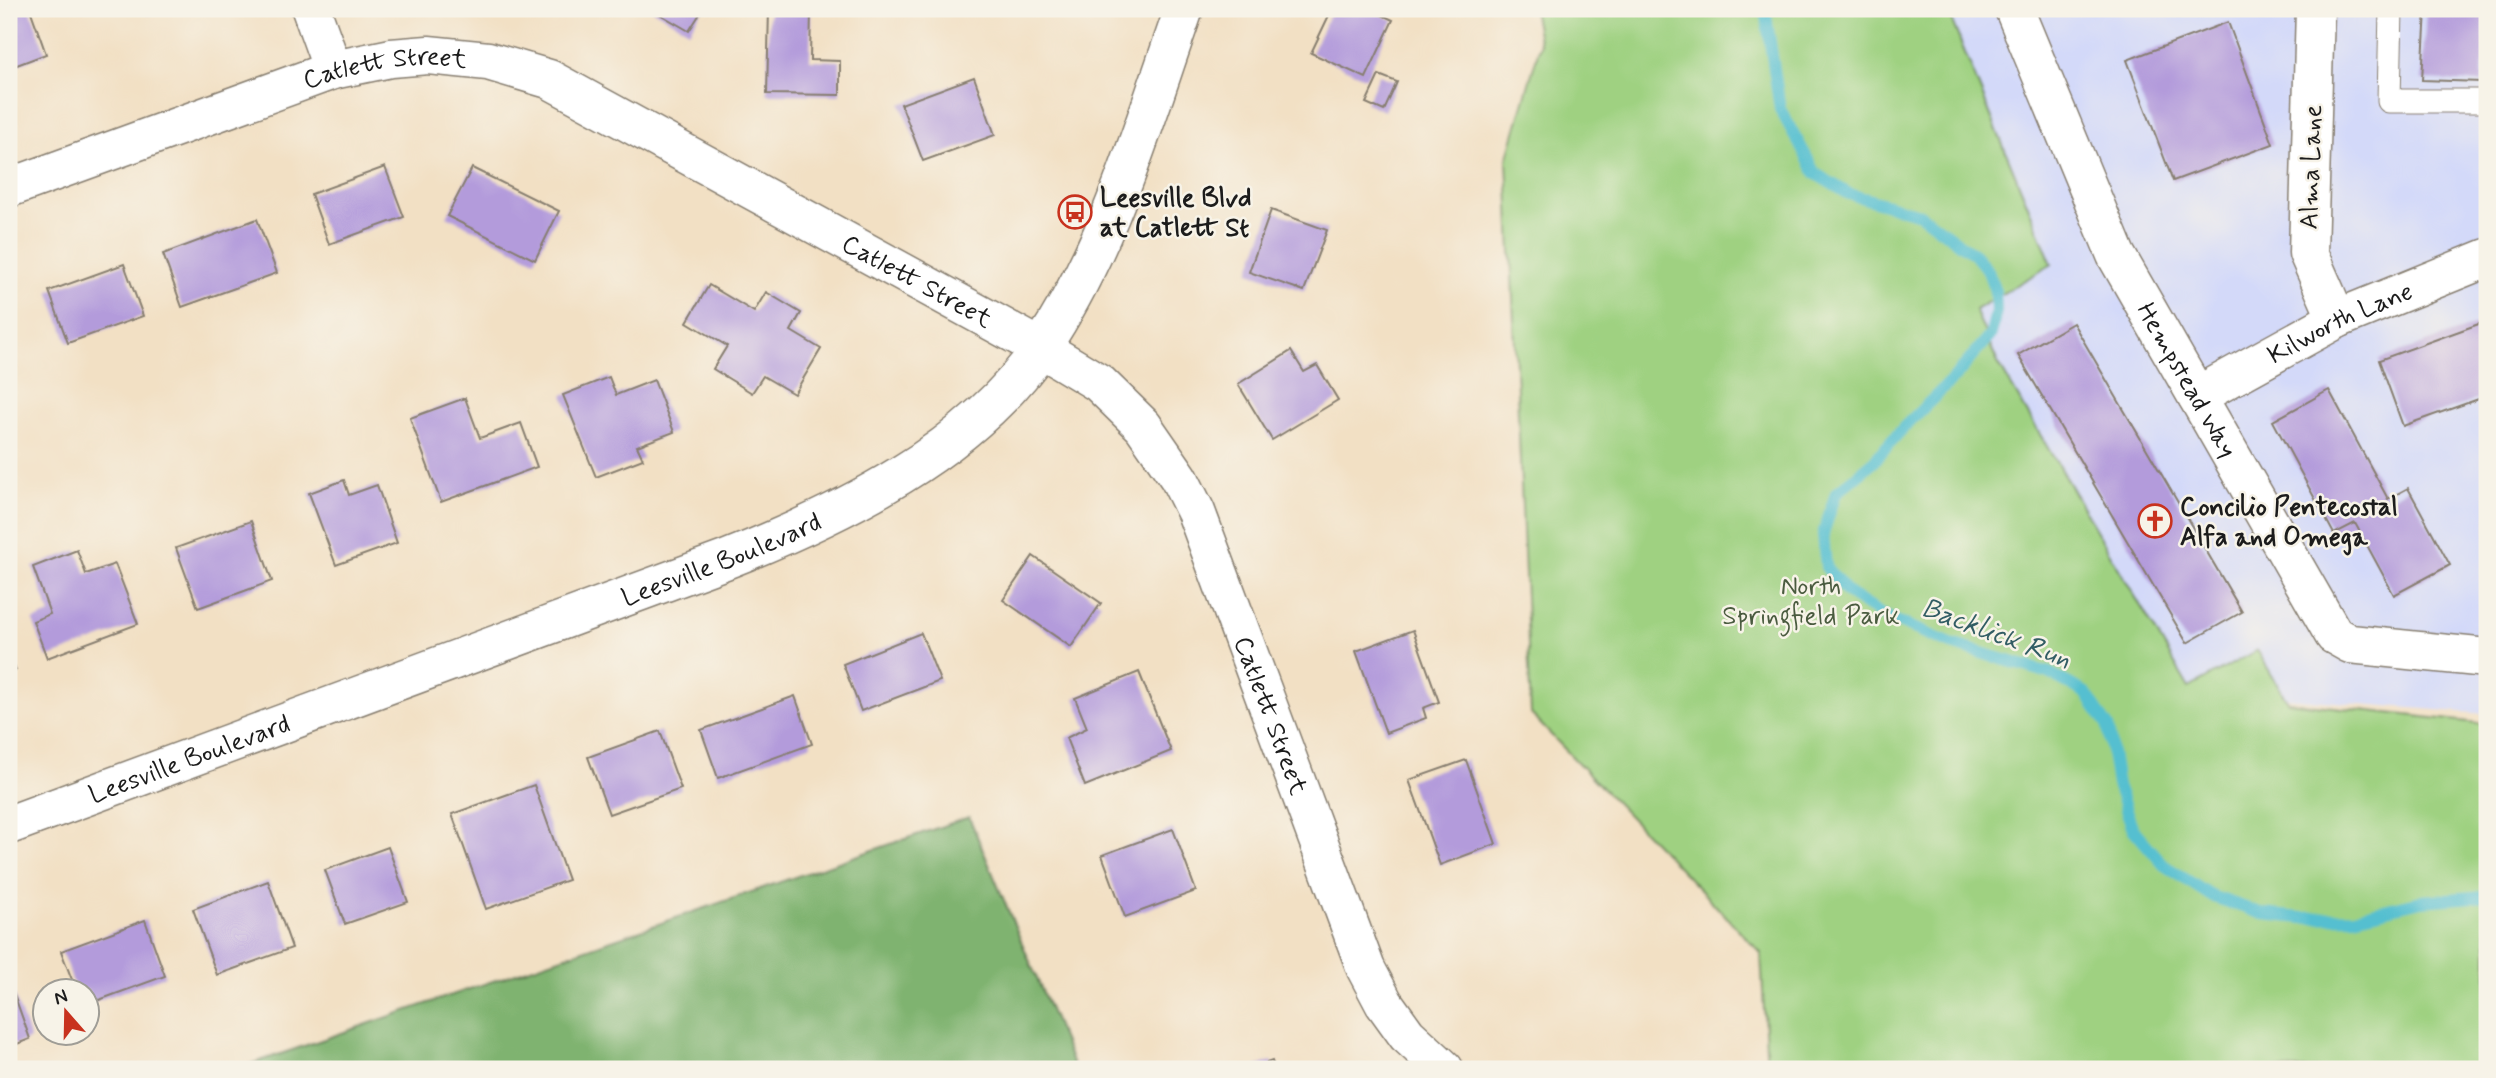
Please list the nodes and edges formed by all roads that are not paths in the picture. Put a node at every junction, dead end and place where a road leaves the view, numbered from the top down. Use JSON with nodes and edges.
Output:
{"nodes":[{"id":1,"x":311,"y":9,"type":"edge"},
{"id":2,"x":1184,"y":9,"type":"edge"},
{"id":3,"x":2014,"y":9,"type":"edge"},
{"id":4,"x":2315,"y":9,"type":"edge"},
{"id":5,"x":2391,"y":9,"type":"edge"},
{"id":6,"x":332,"y":70,"type":"junction"},
{"id":7,"x":2487,"y":101,"type":"edge"},
{"id":8,"x":9,"y":188,"type":"edge"},
{"id":9,"x":2487,"y":258,"type":"edge"},
{"id":10,"x":2337,"y":319,"type":"junction"},
{"id":11,"x":1041,"y":348,"type":"junction"},
{"id":12,"x":2197,"y":396,"type":"junction"},
{"id":13,"x":2487,"y":659,"type":"edge"},
{"id":14,"x":9,"y":825,"type":"edge"},
{"id":15,"x":1444,"y":1069,"type":"edge"}],
"edges":[{"from":1,"to":6,"type":"street"},
{"from":2,"to":11,"type":"street","name":"Leesville Boulevard"},
{"from":3,"to":12,"type":"street","name":"Hempstead Way"},
{"from":4,"to":10,"type":"street","name":"Alma Lane"},
{"from":5,"to":7,"type":"lane"},
{"from":6,"to":8,"type":"street","name":"Catlett Street"},
{"from":6,"to":11,"type":"street","name":"Catlett Street"},
{"from":9,"to":10,"type":"street","name":"Kilworth Lane"},
{"from":10,"to":12,"type":"street","name":"Kilworth Lane"},
{"from":11,"to":14,"type":"street","name":"Leesville Boulevard"},
{"from":11,"to":15,"type":"street","name":"Catlett Street"},
{"from":12,"to":13,"type":"street","name":"Hempstead Way"}]}
